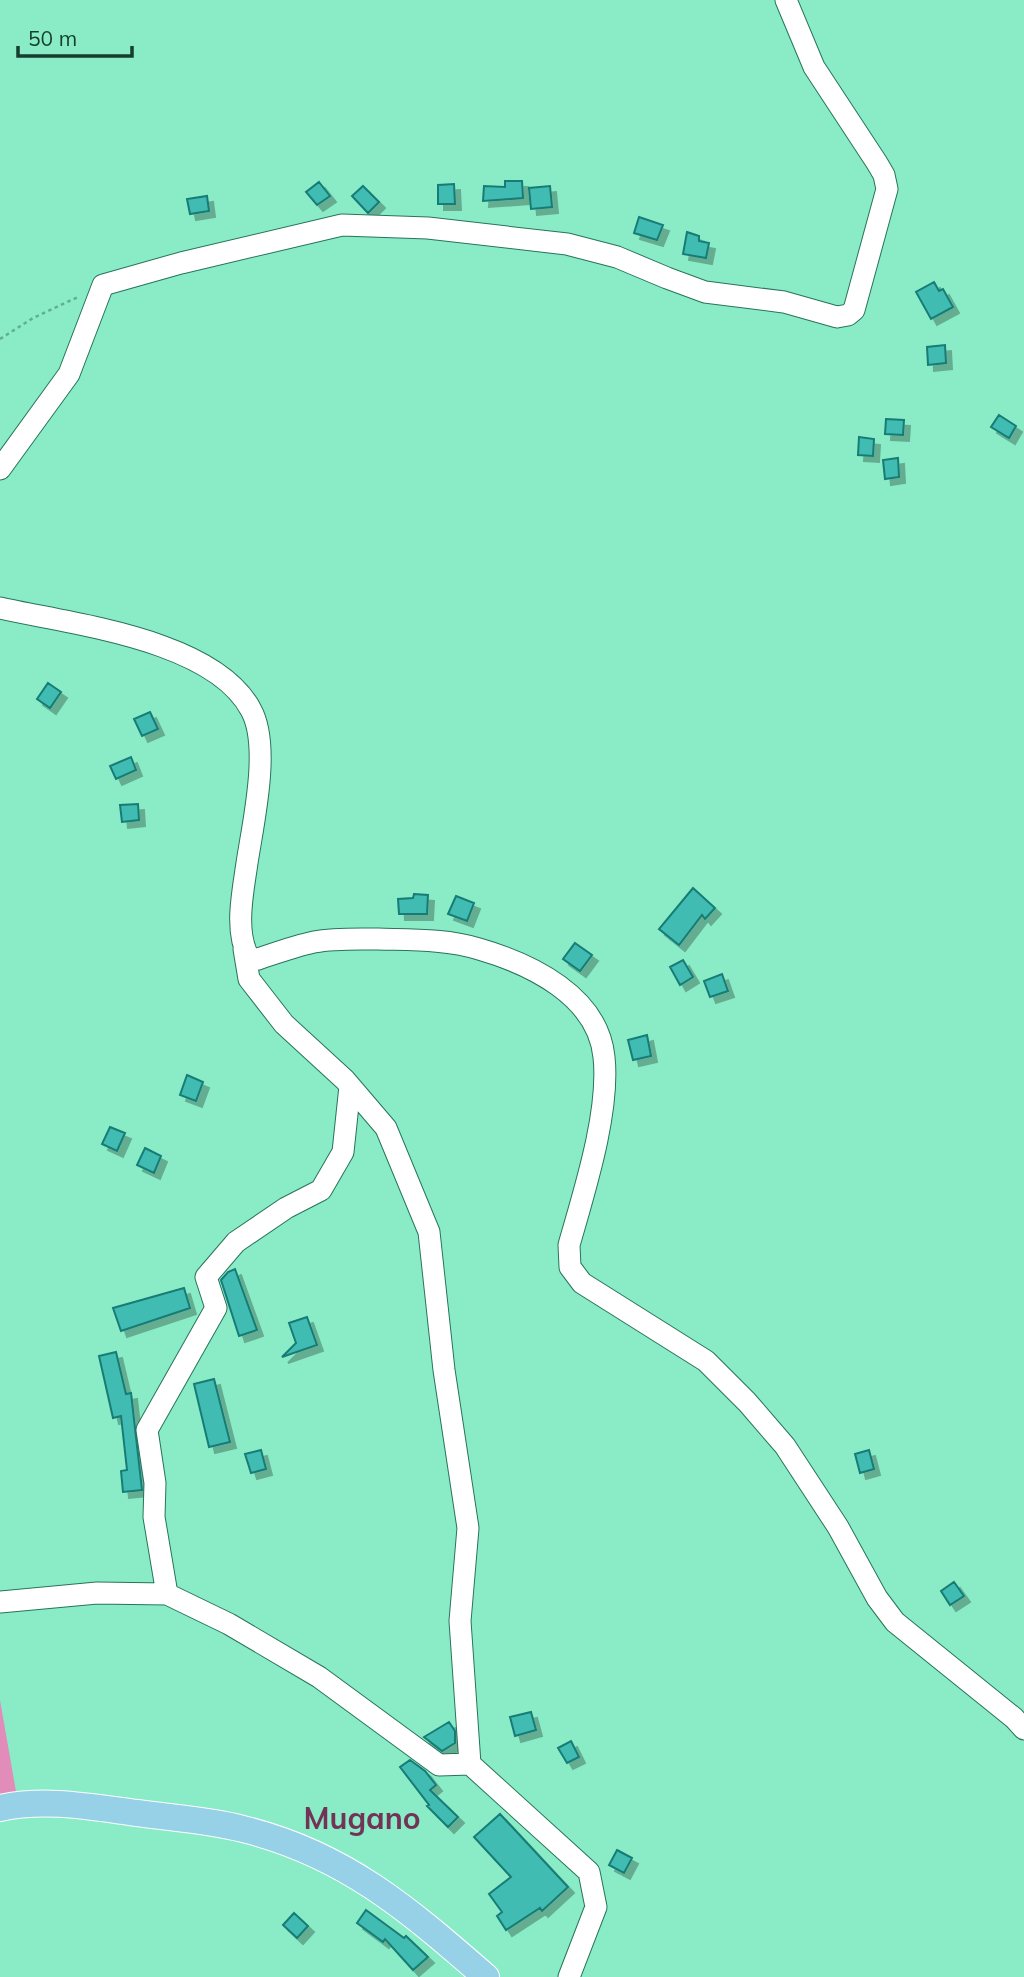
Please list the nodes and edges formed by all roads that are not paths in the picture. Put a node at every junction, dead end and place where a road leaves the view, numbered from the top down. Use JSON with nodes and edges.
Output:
{"nodes":[{"id":1,"x":786,"y":0,"type":"edge"},
{"id":2,"x":0,"y":469,"type":"edge"},
{"id":3,"x":0,"y":608,"type":"edge"},
{"id":4,"x":244,"y":949,"type":"junction"},
{"id":5,"x":351,"y":1086,"type":"junction"},
{"id":6,"x":167,"y":1594,"type":"junction"},
{"id":7,"x":0,"y":1601,"type":"edge"},
{"id":8,"x":1024,"y":1729,"type":"edge"},
{"id":9,"x":470,"y":1764,"type":"junction"},
{"id":10,"x":0,"y":1808,"type":"edge"},
{"id":11,"x":486,"y":1977,"type":"edge"},
{"id":12,"x":569,"y":1977,"type":"edge"}],
"edges":[{"from":1,"to":2,"type":"street"},
{"from":3,"to":4,"type":"street"},
{"from":4,"to":5,"type":"street"},
{"from":4,"to":8,"type":"street"},
{"from":5,"to":6,"type":"street"},
{"from":5,"to":9,"type":"street"},
{"from":6,"to":7,"type":"street"},
{"from":6,"to":9,"type":"street"},
{"from":9,"to":12,"type":"street"},
{"from":10,"to":11,"type":"main road"}]}
